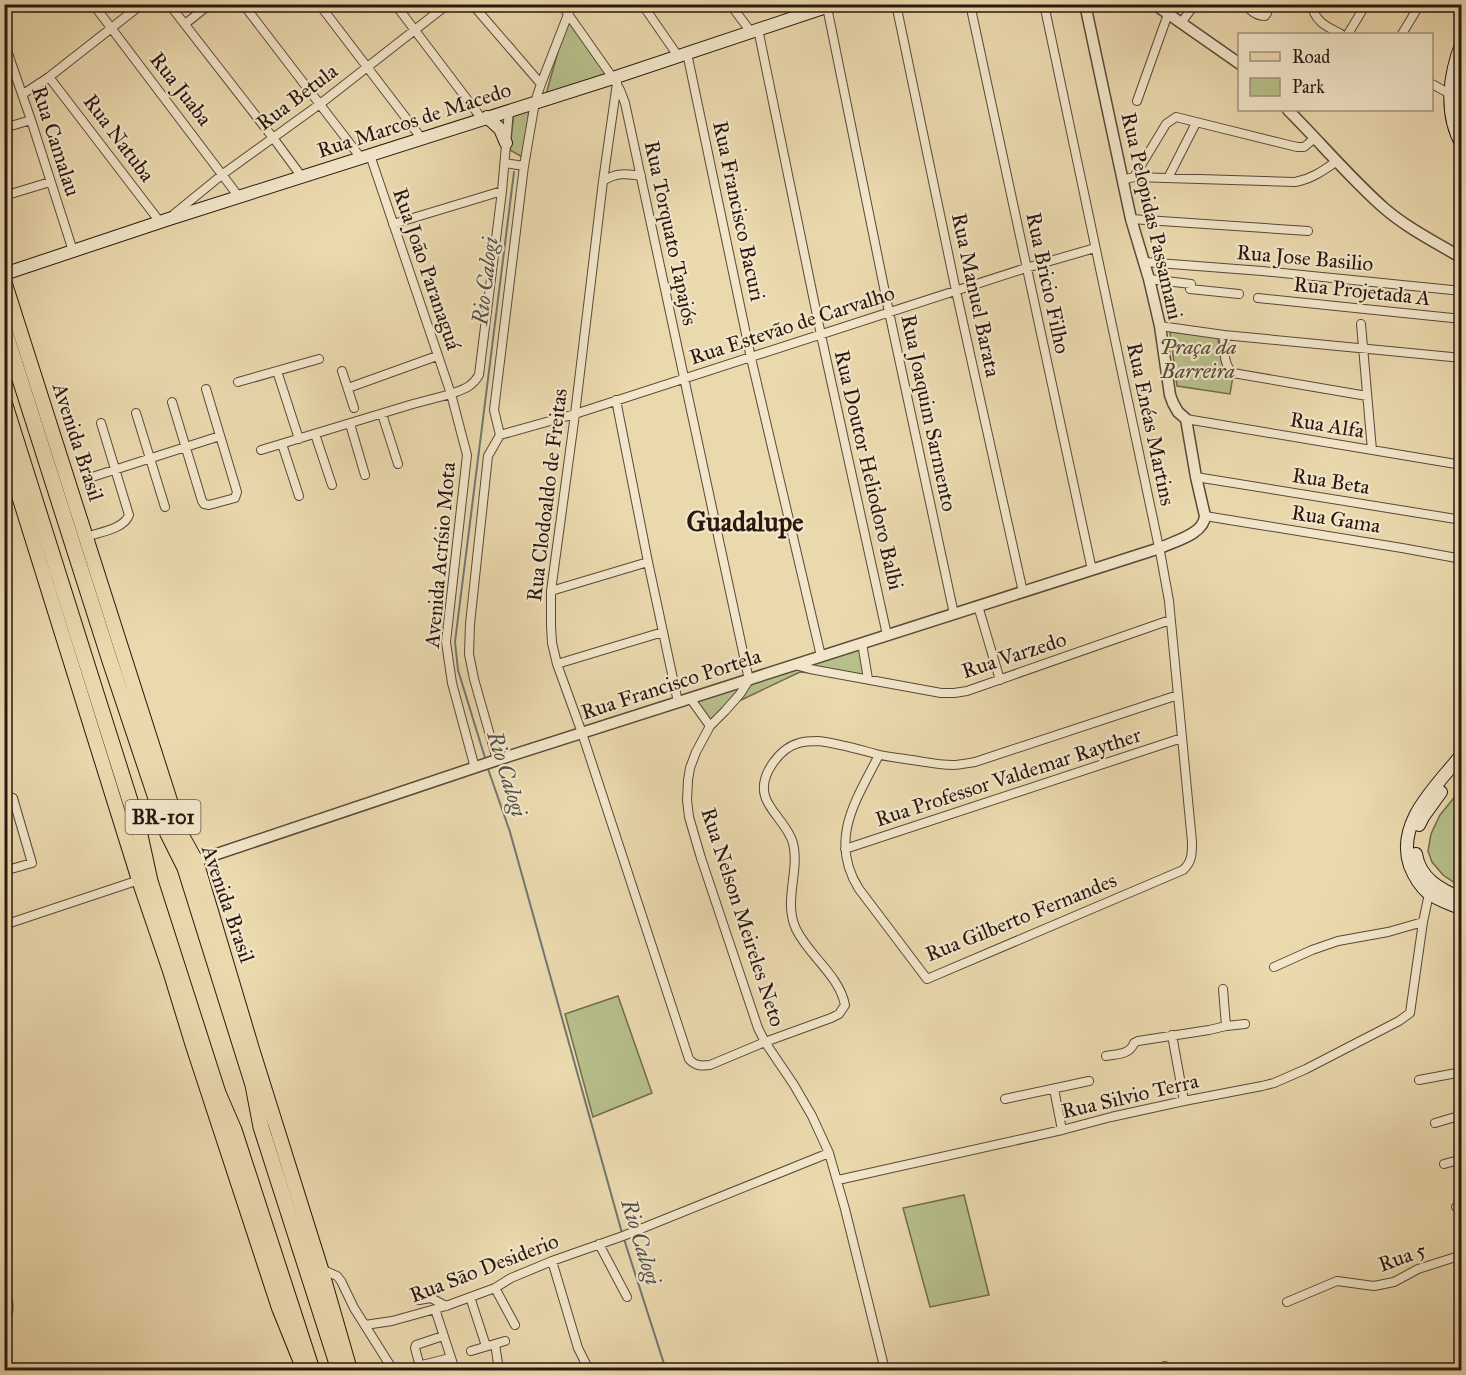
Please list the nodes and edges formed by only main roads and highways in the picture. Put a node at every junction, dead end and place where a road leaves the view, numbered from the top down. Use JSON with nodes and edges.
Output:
{"nodes":[{"id":1,"x":824,"y":6,"type":"edge"},
{"id":2,"x":1461,"y":42,"type":"edge"},
{"id":3,"x":1459,"y":58,"type":"edge"},
{"id":4,"x":1456,"y":95,"type":"edge"},
{"id":5,"x":484,"y":118,"type":"junction"},
{"id":6,"x":506,"y":142,"type":"road end"},
{"id":7,"x":1461,"y":145,"type":"edge"},
{"id":8,"x":4,"y":274,"type":"edge"},
{"id":9,"x":4,"y":281,"type":"edge"},
{"id":10,"x":4,"y":329,"type":"edge"},
{"id":11,"x":4,"y":402,"type":"edge"},
{"id":12,"x":4,"y":448,"type":"edge"},
{"id":13,"x":1461,"y":754,"type":"edge"},
{"id":14,"x":1461,"y":767,"type":"edge"},
{"id":15,"x":1429,"y":892,"type":"junction"},
{"id":16,"x":1461,"y":899,"type":"edge"},
{"id":17,"x":1461,"y":909,"type":"edge"},
{"id":18,"x":301,"y":1207,"type":"junction"},
{"id":19,"x":264,"y":1258,"type":"junction"},
{"id":20,"x":318,"y":1304,"type":"junction"},
{"id":21,"x":301,"y":1335,"type":"junction"},
{"id":22,"x":303,"y":1371,"type":"edge"},
{"id":23,"x":312,"y":1371,"type":"edge"},
{"id":24,"x":339,"y":1371,"type":"edge"},
{"id":25,"x":350,"y":1371,"type":"edge"}],
"edges":[{"from":1,"to":5,"type":"main road","name":"Rua Marcos de Macedo"},
{"from":2,"to":3,"type":"main road"},
{"from":3,"to":4,"type":"main road"},
{"from":4,"to":7,"type":"main road"},
{"from":5,"to":6,"type":"main road"},
{"from":5,"to":8,"type":"main road","name":"Rua Marcos de Macedo"},
{"from":9,"to":18,"type":"main road","name":"Avenida Brasil"},
{"from":10,"to":20,"type":"highway","name":"Avenida Brasil","number":"BR-101"},
{"from":11,"to":21,"type":"highway","number":"BR-101"},
{"from":12,"to":19,"type":"main road"},
{"from":13,"to":15,"type":"main road"},
{"from":14,"to":15,"type":"main road"},
{"from":15,"to":16,"type":"main road"},
{"from":15,"to":17,"type":"main road"},
{"from":18,"to":20,"type":"main road"},
{"from":18,"to":25,"type":"main road","name":"Avenida Brasil"},
{"from":19,"to":21,"type":"main road"},
{"from":19,"to":22,"type":"main road"},
{"from":20,"to":24,"type":"highway","name":"Avenida Brasil","number":"BR-101"},
{"from":21,"to":23,"type":"highway","number":"BR-101"}]}
